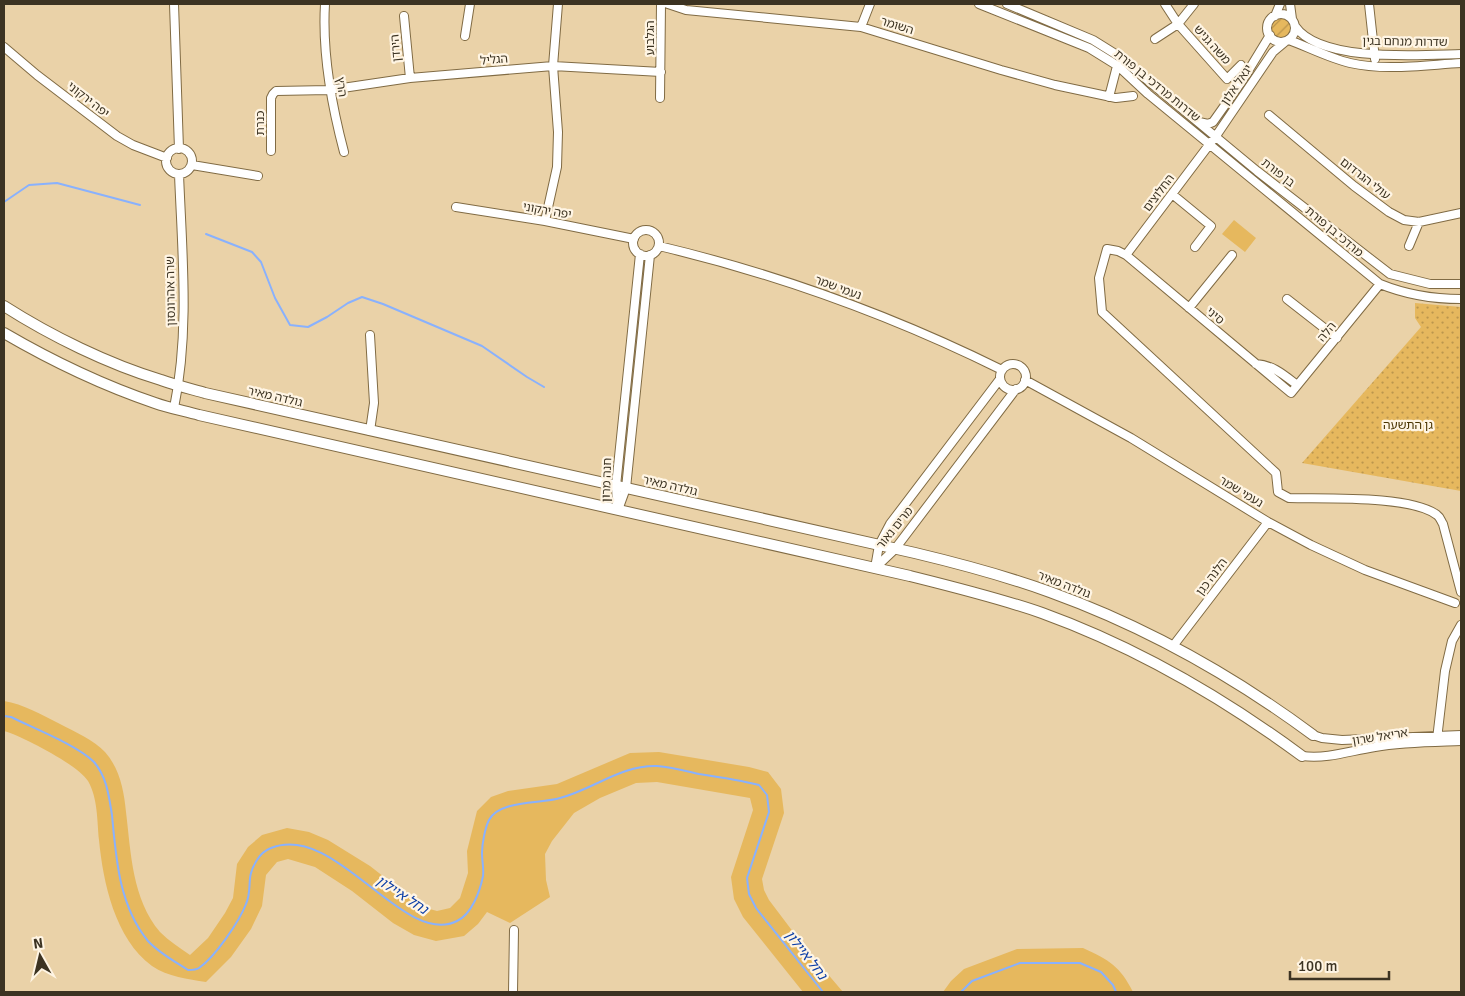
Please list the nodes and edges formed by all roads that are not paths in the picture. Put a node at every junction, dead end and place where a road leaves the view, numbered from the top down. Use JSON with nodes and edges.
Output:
{"nodes":[{"id":1,"x":174,"y":4,"type":"edge"},
{"id":2,"x":325,"y":4,"type":"edge"},
{"id":3,"x":470,"y":4,"type":"edge"},
{"id":4,"x":558,"y":4,"type":"edge"},
{"id":5,"x":662,"y":4,"type":"edge"},
{"id":6,"x":870,"y":4,"type":"edge"},
{"id":7,"x":979,"y":4,"type":"edge"},
{"id":8,"x":1007,"y":4,"type":"edge"},
{"id":9,"x":1033,"y":4,"type":"edge"},
{"id":10,"x":1165,"y":4,"type":"edge"},
{"id":11,"x":1194,"y":4,"type":"edge"},
{"id":12,"x":1280,"y":4,"type":"edge"},
{"id":13,"x":1290,"y":4,"type":"edge"},
{"id":14,"x":1369,"y":4,"type":"edge"},
{"id":15,"x":670,"y":5,"type":"edge"},
{"id":16,"x":1029,"y":12,"type":"junction"},
{"id":17,"x":404,"y":16,"type":"dead end"},
{"id":18,"x":1275,"y":16,"type":"junction"},
{"id":19,"x":1025,"y":22,"type":"junction"},
{"id":20,"x":1293,"y":22,"type":"junction"},
{"id":21,"x":1178,"y":24,"type":"junction"},
{"id":22,"x":861,"y":27,"type":"junction"},
{"id":23,"x":1270,"y":35,"type":"junction"},
{"id":24,"x":465,"y":36,"type":"dead end"},
{"id":25,"x":1156,"y":39,"type":"dead end"},
{"id":26,"x":1287,"y":41,"type":"junction"},
{"id":27,"x":4,"y":47,"type":"edge"},
{"id":28,"x":1375,"y":54,"type":"junction"},
{"id":29,"x":1461,"y":54,"type":"edge"},
{"id":30,"x":1461,"y":63,"type":"edge"},
{"id":31,"x":1241,"y":65,"type":"dead end"},
{"id":32,"x":552,"y":66,"type":"junction"},
{"id":33,"x":1117,"y":66,"type":"junction"},
{"id":34,"x":1375,"y":66,"type":"junction"},
{"id":35,"x":661,"y":72,"type":"junction"},
{"id":36,"x":410,"y":78,"type":"junction"},
{"id":37,"x":1229,"y":78,"type":"junction"},
{"id":38,"x":1242,"y":81,"type":"junction"},
{"id":39,"x":1252,"y":82,"type":"junction"},
{"id":40,"x":329,"y":90,"type":"junction"},
{"id":41,"x":1109,"y":96,"type":"junction"},
{"id":42,"x":1133,"y":96,"type":"dead end"},
{"id":43,"x":660,"y":98,"type":"dead end"},
{"id":44,"x":1269,"y":115,"type":"dead end"},
{"id":45,"x":1198,"y":122,"type":"junction"},
{"id":46,"x":1212,"y":140,"type":"junction"},
{"id":47,"x":179,"y":149,"type":"junction"},
{"id":48,"x":271,"y":151,"type":"dead end"},
{"id":49,"x":344,"y":152,"type":"dead end"},
{"id":50,"x":167,"y":158,"type":"junction"},
{"id":51,"x":192,"y":164,"type":"junction"},
{"id":52,"x":179,"y":174,"type":"junction"},
{"id":53,"x":258,"y":176,"type":"dead end"},
{"id":54,"x":1172,"y":194,"type":"junction"},
{"id":55,"x":456,"y":207,"type":"dead end"},
{"id":56,"x":1461,"y":213,"type":"edge"},
{"id":57,"x":545,"y":221,"type":"junction"},
{"id":58,"x":1418,"y":222,"type":"junction"},
{"id":59,"x":634,"y":239,"type":"junction"},
{"id":60,"x":659,"y":246,"type":"junction"},
{"id":61,"x":1196,"y":246,"type":"dead end"},
{"id":62,"x":1409,"y":246,"type":"dead end"},
{"id":63,"x":640,"y":254,"type":"junction"},
{"id":64,"x":650,"y":255,"type":"junction"},
{"id":65,"x":1126,"y":255,"type":"junction"},
{"id":66,"x":1232,"y":255,"type":"dead end"},
{"id":67,"x":1380,"y":284,"type":"junction"},
{"id":68,"x":1461,"y":284,"type":"edge"},
{"id":69,"x":1287,"y":299,"type":"dead end"},
{"id":70,"x":1461,"y":299,"type":"edge"},
{"id":71,"x":4,"y":306,"type":"edge"},
{"id":72,"x":1189,"y":308,"type":"junction"},
{"id":73,"x":4,"y":333,"type":"edge"},
{"id":74,"x":370,"y":335,"type":"dead end"},
{"id":75,"x":1337,"y":338,"type":"junction"},
{"id":76,"x":1256,"y":364,"type":"junction"},
{"id":77,"x":1002,"y":370,"type":"junction"},
{"id":78,"x":1000,"y":379,"type":"junction"},
{"id":79,"x":1025,"y":380,"type":"junction"},
{"id":80,"x":178,"y":385,"type":"junction"},
{"id":81,"x":1297,"y":385,"type":"junction"},
{"id":82,"x":1016,"y":389,"type":"junction"},
{"id":83,"x":1291,"y":393,"type":"joint"},
{"id":84,"x":174,"y":408,"type":"junction"},
{"id":85,"x":370,"y":431,"type":"junction"},
{"id":86,"x":621,"y":487,"type":"junction"},
{"id":87,"x":618,"y":510,"type":"junction"},
{"id":88,"x":1268,"y":522,"type":"junction"},
{"id":89,"x":879,"y":545,"type":"junction"},
{"id":90,"x":895,"y":549,"type":"junction"},
{"id":91,"x":875,"y":568,"type":"junction"},
{"id":92,"x":1461,"y":592,"type":"edge"},
{"id":93,"x":1455,"y":603,"type":"dead end"},
{"id":94,"x":1461,"y":625,"type":"edge"},
{"id":95,"x":1173,"y":646,"type":"junction"},
{"id":96,"x":1312,"y":735,"type":"joint"},
{"id":97,"x":1461,"y":735,"type":"edge"},
{"id":98,"x":1437,"y":739,"type":"junction"},
{"id":99,"x":1461,"y":741,"type":"edge"},
{"id":100,"x":1302,"y":756,"type":"joint"},
{"id":101,"x":514,"y":930,"type":"dead end"},
{"id":102,"x":513,"y":992,"type":"edge"}],
"edges":[{"from":1,"to":47,"type":"street"},
{"from":2,"to":40,"type":"street","name":"הרץ"},
{"from":3,"to":24,"type":"street"},
{"from":4,"to":32,"type":"street"},
{"from":5,"to":35,"type":"street","name":"הגלבוע"},
{"from":6,"to":22,"type":"street"},
{"from":7,"to":19,"type":"street","name":"שדרות מרדכי בן פורת"},
{"from":8,"to":16,"type":"street","name":"שדרות מרדכי בן פורת"},
{"from":9,"to":16,"type":"street"},
{"from":10,"to":21,"type":"street","name":"משה גניש"},
{"from":11,"to":21,"type":"street"},
{"from":12,"to":18,"type":"street"},
{"from":13,"to":20,"type":"street"},
{"from":14,"to":28,"type":"street"},
{"from":15,"to":22,"type":"street","name":"השומר"},
{"from":16,"to":19,"type":"street"},
{"from":16,"to":45,"type":"street","name":"שדרות מרדכי בן פורת"},
{"from":17,"to":36,"type":"street","name":"הירדן"},
{"from":18,"to":20,"type":"street"},
{"from":18,"to":23,"type":"street"},
{"from":19,"to":33,"type":"street","name":"שדרות מרדכי בן פורת"},
{"from":20,"to":26,"type":"street"},
{"from":20,"to":28,"type":"street","name":"שדרות מנחם בגין"},
{"from":21,"to":25,"type":"street"},
{"from":21,"to":37,"type":"street","name":"משה גניש"},
{"from":22,"to":41,"type":"street","name":"השומר"},
{"from":23,"to":26,"type":"street"},
{"from":23,"to":38,"type":"street","name":"יגאל אלון"},
{"from":26,"to":34,"type":"street","name":"שדרות מנחם בגין"},
{"from":26,"to":39,"type":"street","name":"יגאל אלון"},
{"from":27,"to":50,"type":"street","name":"יפה ירקוני"},
{"from":28,"to":29,"type":"street","name":"שדרות מנחם בגין"},
{"from":28,"to":34,"type":"street"},
{"from":30,"to":34,"type":"street","name":"שדרות מנחם בגין"},
{"from":31,"to":37,"type":"street","name":"משה גניש"},
{"from":32,"to":35,"type":"street","name":"הגליל"},
{"from":32,"to":36,"type":"street","name":"הגליל"},
{"from":32,"to":57,"type":"street"},
{"from":33,"to":41,"type":"street"},
{"from":33,"to":46,"type":"street","name":"שדרות מרדכי בן פורת"},
{"from":35,"to":43,"type":"street","name":"הגלבוע"},
{"from":36,"to":40,"type":"street","name":"הגליל"},
{"from":37,"to":38,"type":"street","name":"משה גניש"},
{"from":38,"to":39,"type":"street","name":"משה גניש"},
{"from":38,"to":45,"type":"street","name":"יגאל אלון"},
{"from":39,"to":46,"type":"street","name":"יגאל אלון"},
{"from":40,"to":48,"type":"street","name":"כנרת"},
{"from":40,"to":49,"type":"street","name":"הרץ"},
{"from":41,"to":42,"type":"street","name":"השומר"},
{"from":44,"to":58,"type":"street","name":"עולי הגרדום"},
{"from":45,"to":46,"type":"street","name":"שדרות מרדכי בן פורת"},
{"from":46,"to":54,"type":"street","name":"החלוצים"},
{"from":46,"to":67,"type":"street","name":"מרדכי בן פורת"},
{"from":46,"to":68,"type":"street","name":"בן פורת"},
{"from":47,"to":50,"type":"street"},
{"from":47,"to":51,"type":"street"},
{"from":50,"to":52,"type":"street"},
{"from":51,"to":52,"type":"street"},
{"from":51,"to":53,"type":"street"},
{"from":52,"to":80,"type":"street","name":"שרה אהרונסון"},
{"from":54,"to":61,"type":"street"},
{"from":54,"to":65,"type":"street","name":"החלוצים"},
{"from":55,"to":57,"type":"street","name":"יפה ירקוני"},
{"from":56,"to":58,"type":"street","name":"עולי הגרדום"},
{"from":57,"to":59,"type":"street","name":"יפה ירקוני"},
{"from":58,"to":62,"type":"street"},
{"from":59,"to":60,"type":"street"},
{"from":59,"to":63,"type":"street"},
{"from":60,"to":64,"type":"street"},
{"from":60,"to":77,"type":"street","name":"נעמי שמר"},
{"from":63,"to":64,"type":"street"},
{"from":63,"to":86,"type":"street","name":"חנה מרון"},
{"from":64,"to":86,"type":"street","name":"חנה מרון"},
{"from":65,"to":72,"type":"street","name":"סיני"},
{"from":65,"to":92,"type":"street"},
{"from":66,"to":72,"type":"street"},
{"from":67,"to":70,"type":"street","name":"מרדכי בן פורת"},
{"from":67,"to":75,"type":"street","name":"הלה"},
{"from":69,"to":75,"type":"street"},
{"from":71,"to":80,"type":"main road","name":"גולדה מאיר"},
{"from":72,"to":76,"type":"street","name":"סיני"},
{"from":73,"to":84,"type":"main road"},
{"from":74,"to":85,"type":"street"},
{"from":75,"to":81,"type":"street","name":"הלה"},
{"from":76,"to":81,"type":"street"},
{"from":76,"to":83,"type":"street","name":"סיני"},
{"from":77,"to":78,"type":"street"},
{"from":77,"to":79,"type":"street"},
{"from":78,"to":82,"type":"street"},
{"from":78,"to":89,"type":"street","name":"מרים נאור"},
{"from":79,"to":82,"type":"street"},
{"from":79,"to":88,"type":"street","name":"נעמי שמר"},
{"from":80,"to":84,"type":"street","name":"שרה אהרונסון"},
{"from":80,"to":85,"type":"main road","name":"גולדה מאיר"},
{"from":81,"to":83,"type":"street","name":"הלה"},
{"from":82,"to":90,"type":"street","name":"מרים נאור"},
{"from":84,"to":87,"type":"main road"},
{"from":85,"to":86,"type":"main road","name":"גולדה מאיר"},
{"from":86,"to":87,"type":"street","name":"חנה מרון"},
{"from":86,"to":89,"type":"main road","name":"גולדה מאיר"},
{"from":87,"to":91,"type":"main road"},
{"from":88,"to":93,"type":"street","name":"נעמי שמר"},
{"from":88,"to":95,"type":"street","name":"הלנה כגן"},
{"from":89,"to":90,"type":"main road","name":"גולדה מאיר"},
{"from":89,"to":91,"type":"street","name":"מרים נאור"},
{"from":90,"to":91,"type":"street","name":"מרים נאור"},
{"from":90,"to":95,"type":"main road","name":"גולדה מאיר"},
{"from":91,"to":100,"type":"main road"},
{"from":94,"to":98,"type":"street"},
{"from":95,"to":96,"type":"main road","name":"גולדה מאיר"},
{"from":96,"to":98,"type":"street","name":"אריאל שרון"},
{"from":97,"to":98,"type":"street","name":"אריאל שרון"},
{"from":98,"to":99,"type":"street","name":"אריאל שרון"},
{"from":98,"to":100,"type":"street","name":"אריאל שרון"},
{"from":101,"to":102,"type":"street"}]}
